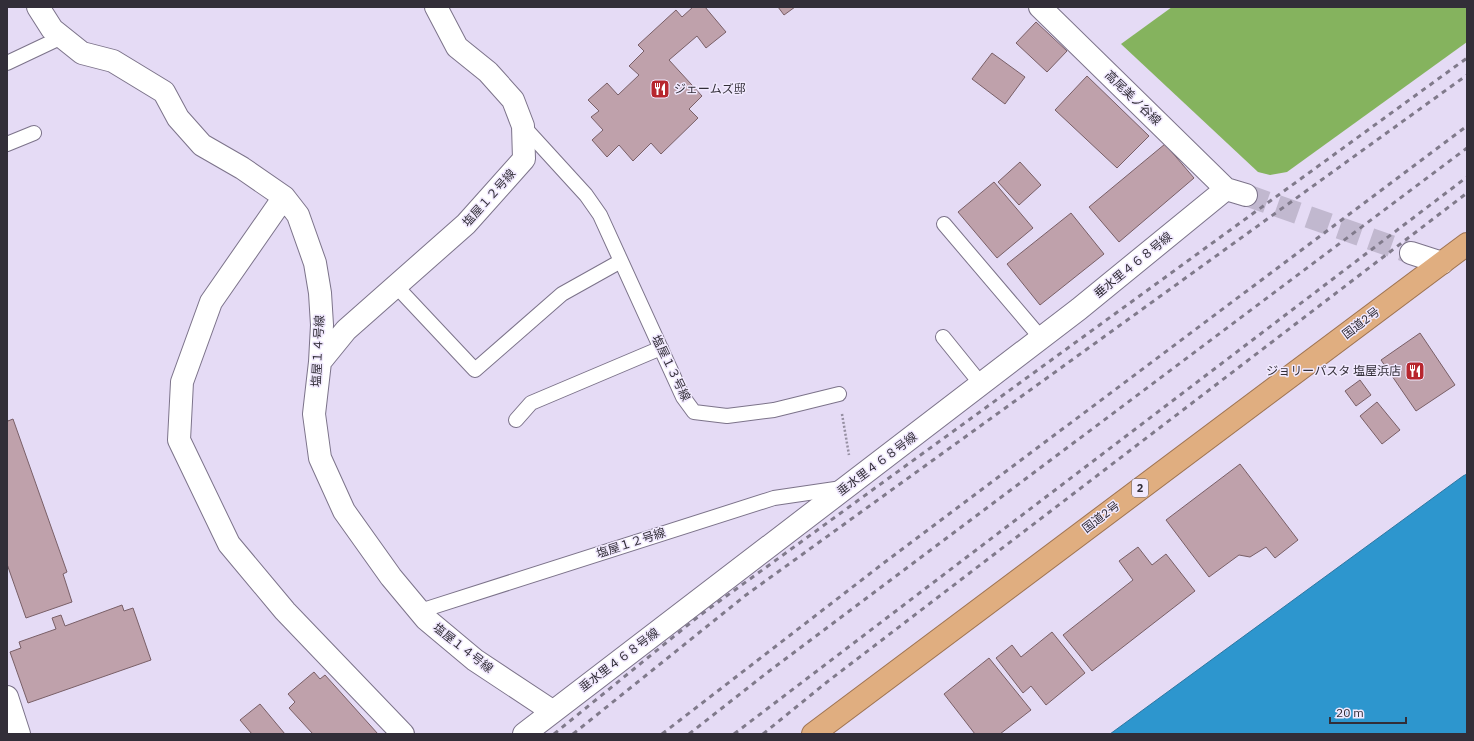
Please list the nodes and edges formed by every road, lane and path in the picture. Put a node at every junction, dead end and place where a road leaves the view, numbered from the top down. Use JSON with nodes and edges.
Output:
{"nodes":[{"id":1,"x":38,"y":7,"type":"edge"},
{"id":2,"x":436,"y":7,"type":"edge"},
{"id":3,"x":1040,"y":7,"type":"edge"},
{"id":4,"x":62,"y":37,"type":"junction"},
{"id":5,"x":7,"y":63,"type":"edge"},
{"id":6,"x":523,"y":126,"type":"junction"},
{"id":7,"x":34,"y":133,"type":"dead end"},
{"id":8,"x":7,"y":144,"type":"edge"},
{"id":9,"x":1236,"y":192,"type":"joint"},
{"id":10,"x":284,"y":197,"type":"junction"},
{"id":11,"x":944,"y":224,"type":"dead end"},
{"id":12,"x":1467,"y":244,"type":"edge"},
{"id":13,"x":1411,"y":253,"type":"tunnel mouth"},
{"id":14,"x":621,"y":261,"type":"junction"},
{"id":15,"x":1442,"y":264,"type":"junction"},
{"id":16,"x":396,"y":286,"type":"junction"},
{"id":17,"x":943,"y":337,"type":"dead end"},
{"id":18,"x":1041,"y":338,"type":"junction"},
{"id":19,"x":660,"y":348,"type":"junction"},
{"id":20,"x":320,"y":362,"type":"junction"},
{"id":21,"x":981,"y":384,"type":"junction"},
{"id":22,"x":839,"y":394,"type":"joint"},
{"id":23,"x":516,"y":420,"type":"dead end"},
{"id":24,"x":849,"y":485,"type":"junction"},
{"id":25,"x":420,"y":611,"type":"junction"},
{"id":26,"x":7,"y":697,"type":"edge"},
{"id":27,"x":552,"y":712,"type":"junction"},
{"id":28,"x":19,"y":734,"type":"edge"},
{"id":29,"x":403,"y":734,"type":"edge"},
{"id":30,"x":524,"y":734,"type":"edge"},
{"id":31,"x":814,"y":734,"type":"edge"}],
"edges":[{"from":1,"to":4,"type":"street","name":"塩屋１４号線"},
{"from":2,"to":6,"type":"street","name":"塩屋１２号線"},
{"from":3,"to":9,"type":"street","name":"高尾美ノ谷線"},
{"from":4,"to":5,"type":"lane"},
{"from":4,"to":10,"type":"street","name":"塩屋１４号線"},
{"from":6,"to":14,"type":"lane","name":"塩屋１３号線"},
{"from":6,"to":16,"type":"street","name":"塩屋１２号線"},
{"from":7,"to":8,"type":"lane"},
{"from":9,"to":18,"type":"street","name":"垂水里４６８号線"},
{"from":10,"to":20,"type":"street","name":"塩屋１４号線"},
{"from":10,"to":29,"type":"street"},
{"from":11,"to":18,"type":"lane"},
{"from":12,"to":15,"type":"highway","name":"国道2号","number":"2"},
{"from":13,"to":15,"type":"street"},
{"from":14,"to":16,"type":"lane"},
{"from":14,"to":19,"type":"lane","name":"塩屋１３号線"},
{"from":15,"to":31,"type":"highway","name":"国道2号","number":"2"},
{"from":16,"to":20,"type":"street","name":"塩屋１２号線"},
{"from":17,"to":21,"type":"lane"},
{"from":18,"to":21,"type":"street","name":"垂水里４６８号線"},
{"from":19,"to":22,"type":"lane","name":"塩屋１３号線"},
{"from":19,"to":23,"type":"lane"},
{"from":20,"to":25,"type":"street","name":"塩屋１４号線"},
{"from":21,"to":24,"type":"street","name":"垂水里４６８号線"},
{"from":22,"to":24,"type":"path"},
{"from":24,"to":25,"type":"lane","name":"塩屋１２号線"},
{"from":24,"to":27,"type":"street","name":"垂水里４６８号線"},
{"from":25,"to":27,"type":"street","name":"塩屋１４号線"},
{"from":26,"to":28,"type":"street"},
{"from":27,"to":30,"type":"street","name":"垂水里４６８号線"}]}
